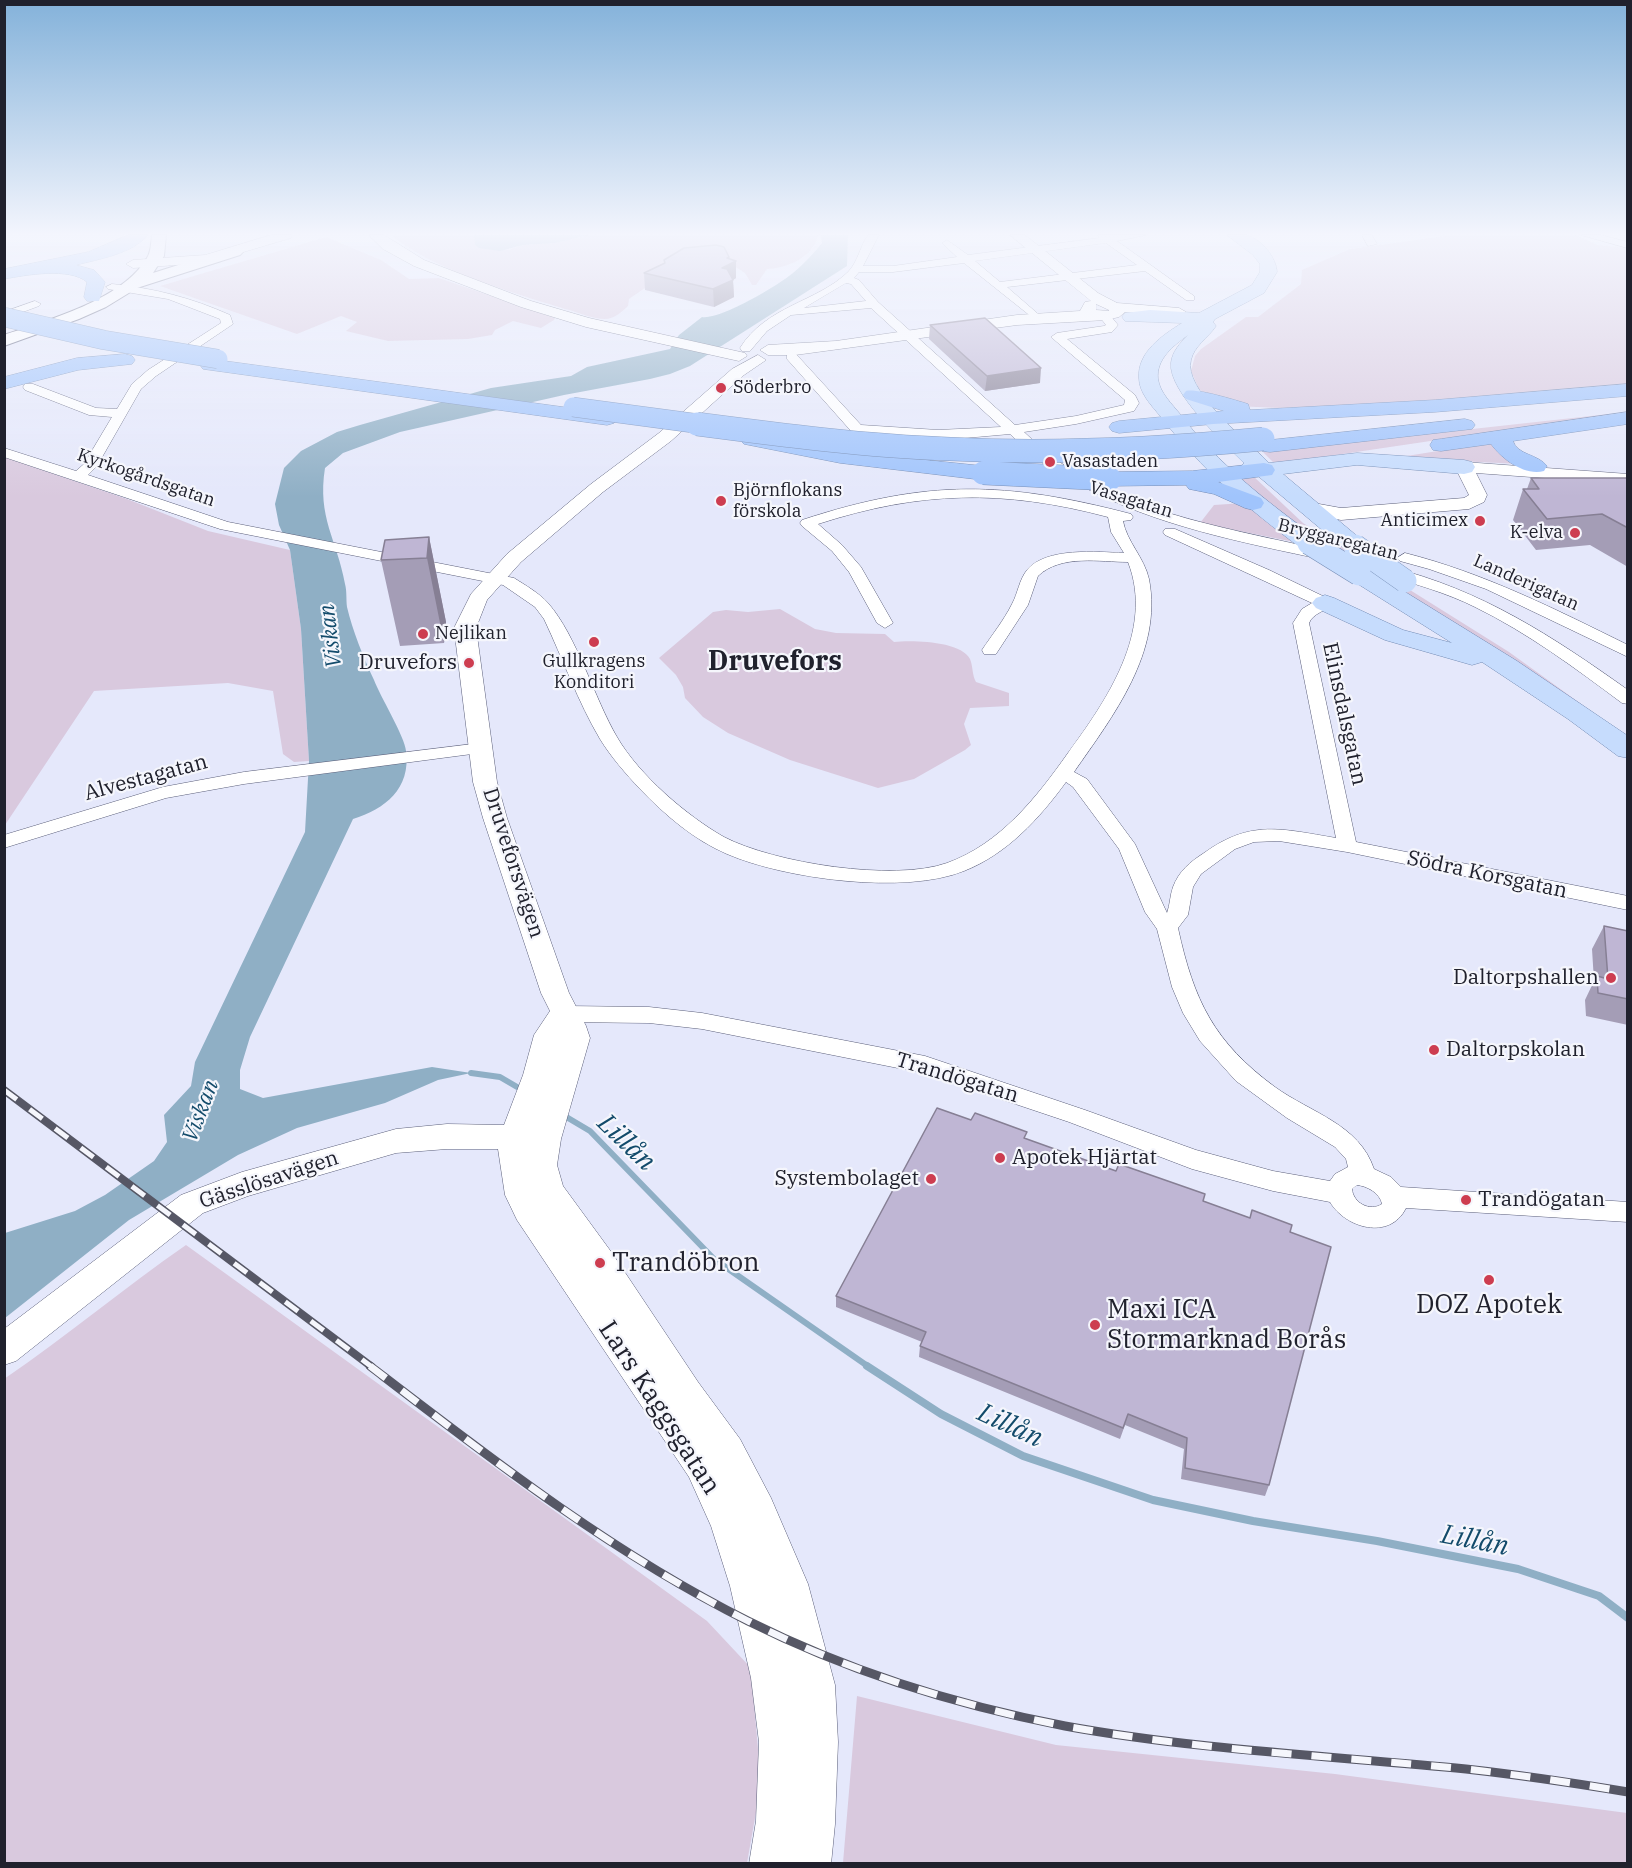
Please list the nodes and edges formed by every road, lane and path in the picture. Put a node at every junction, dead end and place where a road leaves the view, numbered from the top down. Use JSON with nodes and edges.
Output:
{"nodes":[{"id":1,"x":21,"y":322,"type":"edge"},
{"id":2,"x":25,"y":322,"type":"edge"},
{"id":3,"x":45,"y":322,"type":"edge"},
{"id":4,"x":52,"y":322,"type":"edge"},
{"id":5,"x":227,"y":322,"type":"edge"},
{"id":6,"x":587,"y":322,"type":"edge"},
{"id":7,"x":774,"y":322,"type":"edge"},
{"id":8,"x":894,"y":322,"type":"edge"},
{"id":9,"x":1002,"y":322,"type":"edge"},
{"id":10,"x":1110,"y":322,"type":"edge"},
{"id":11,"x":1165,"y":322,"type":"edge"},
{"id":12,"x":1207,"y":322,"type":"edge"},
{"id":13,"x":1221,"y":322,"type":"edge"},
{"id":14,"x":4,"y":328,"type":"edge"},
{"id":15,"x":759,"y":332,"type":"junction"},
{"id":16,"x":70,"y":333,"type":"junction"},
{"id":17,"x":909,"y":336,"type":"junction"},
{"id":18,"x":4,"y":341,"type":"edge"},
{"id":19,"x":1182,"y":341,"type":"junction"},
{"id":20,"x":836,"y":346,"type":"junction"},
{"id":21,"x":764,"y":354,"type":"junction"},
{"id":22,"x":741,"y":357,"type":"junction"},
{"id":23,"x":793,"y":359,"type":"junction"},
{"id":24,"x":214,"y":362,"type":"junction"},
{"id":25,"x":4,"y":377,"type":"edge"},
{"id":26,"x":4,"y":384,"type":"edge"},
{"id":27,"x":29,"y":387,"type":"dead end"},
{"id":28,"x":1628,"y":390,"type":"edge"},
{"id":29,"x":1193,"y":395,"type":"junction"},
{"id":30,"x":1156,"y":398,"type":"junction"},
{"id":31,"x":1628,"y":400,"type":"edge"},
{"id":32,"x":537,"y":406,"type":"junction"},
{"id":33,"x":1628,"y":408,"type":"edge"},
{"id":34,"x":120,"y":413,"type":"junction"},
{"id":35,"x":1297,"y":413,"type":"junction"},
{"id":36,"x":1213,"y":418,"type":"junction"},
{"id":37,"x":1628,"y":418,"type":"edge"},
{"id":38,"x":1174,"y":422,"type":"junction"},
{"id":39,"x":1119,"y":427,"type":"junction"},
{"id":40,"x":1011,"y":429,"type":"junction"},
{"id":41,"x":727,"y":431,"type":"junction"},
{"id":42,"x":977,"y":433,"type":"junction"},
{"id":43,"x":1506,"y":435,"type":"junction"},
{"id":44,"x":1267,"y":442,"type":"junction"},
{"id":45,"x":1028,"y":444,"type":"junction"},
{"id":46,"x":1240,"y":446,"type":"junction"},
{"id":47,"x":1196,"y":448,"type":"junction"},
{"id":48,"x":4,"y":452,"type":"edge"},
{"id":49,"x":1357,"y":459,"type":"junction"},
{"id":50,"x":1308,"y":466,"type":"junction"},
{"id":51,"x":1536,"y":466,"type":"junction"},
{"id":52,"x":1464,"y":467,"type":"junction"},
{"id":53,"x":1264,"y":470,"type":"junction"},
{"id":54,"x":1571,"y":474,"type":"junction"},
{"id":55,"x":79,"y":476,"type":"junction"},
{"id":56,"x":1221,"y":476,"type":"junction"},
{"id":57,"x":1151,"y":479,"type":"junction"},
{"id":58,"x":1628,"y":479,"type":"edge"},
{"id":59,"x":1253,"y":503,"type":"junction"},
{"id":60,"x":1301,"y":503,"type":"junction"},
{"id":61,"x":1115,"y":513,"type":"junction"},
{"id":62,"x":1274,"y":544,"type":"junction"},
{"id":63,"x":1134,"y":558,"type":"junction"},
{"id":64,"x":1405,"y":558,"type":"dead end"},
{"id":65,"x":1264,"y":573,"type":"junction"},
{"id":66,"x":498,"y":577,"type":"junction"},
{"id":67,"x":1368,"y":580,"type":"junction"},
{"id":68,"x":1336,"y":608,"type":"junction"},
{"id":69,"x":885,"y":623,"type":"dead end"},
{"id":70,"x":990,"y":650,"type":"dead end"},
{"id":71,"x":1628,"y":652,"type":"edge"},
{"id":72,"x":1508,"y":667,"type":"junction"},
{"id":73,"x":1628,"y":699,"type":"edge"},
{"id":74,"x":1628,"y":731,"type":"edge"},
{"id":75,"x":482,"y":748,"type":"junction"},
{"id":76,"x":1628,"y":750,"type":"edge"},
{"id":77,"x":1063,"y":773,"type":"junction"},
{"id":78,"x":4,"y":842,"type":"edge"},
{"id":79,"x":1347,"y":846,"type":"junction"},
{"id":80,"x":1628,"y":903,"type":"edge"},
{"id":81,"x":1167,"y":927,"type":"junction"},
{"id":82,"x":564,"y":1014,"type":"junction"},
{"id":83,"x":533,"y":1128,"type":"junction"},
{"id":84,"x":1363,"y":1175,"type":"junction"},
{"id":85,"x":1340,"y":1193,"type":"junction"},
{"id":86,"x":1394,"y":1197,"type":"junction"},
{"id":87,"x":1628,"y":1212,"type":"edge"},
{"id":88,"x":4,"y":1350,"type":"edge"},
{"id":89,"x":772,"y":1863,"type":"edge"},
{"id":90,"x":808,"y":1863,"type":"edge"}],
"edges":[{"from":1,"to":14,"type":"main road"},
{"from":2,"to":16,"type":"highway","bridge":true},
{"from":3,"to":16,"type":"highway","bridge":true},
{"from":4,"to":18,"type":"main road"},
{"from":5,"to":34,"type":"street"},
{"from":6,"to":22,"type":"street"},
{"from":7,"to":15,"type":"street"},
{"from":8,"to":17,"type":"street","name":"Bryggaregatan"},
{"from":9,"to":17,"type":"street"},
{"from":10,"to":40,"type":"street"},
{"from":11,"to":19,"type":"main road"},
{"from":12,"to":19,"type":"main road"},
{"from":13,"to":19,"type":"main road"},
{"from":14,"to":24,"type":"highway"},
{"from":14,"to":25,"type":"highway"},
{"from":15,"to":21,"type":"street"},
{"from":15,"to":22,"type":"street"},
{"from":16,"to":24,"type":"highway","bridge":true},
{"from":17,"to":20,"type":"street"},
{"from":17,"to":40,"type":"street","name":"Bryggaregatan"},
{"from":19,"to":29,"type":"main road"},
{"from":19,"to":30,"type":"main road"},
{"from":20,"to":21,"type":"street"},
{"from":20,"to":23,"type":"street"},
{"from":21,"to":22,"type":"street","name":"Druveforsvägen"},
{"from":21,"to":22,"type":"street"},
{"from":21,"to":23,"type":"street"},
{"from":22,"to":66,"type":"street","name":"Druveforsvägen"},
{"from":23,"to":42,"type":"street"},
{"from":24,"to":26,"type":"highway"},
{"from":24,"to":32,"type":"highway"},
{"from":27,"to":34,"type":"street"},
{"from":28,"to":35,"type":"highway"},
{"from":29,"to":35,"type":"highway"},
{"from":29,"to":36,"type":"main road"},
{"from":30,"to":38,"type":"main road"},
{"from":30,"to":39,"type":"highway"},
{"from":31,"to":44,"type":"highway"},
{"from":32,"to":41,"type":"highway"},
{"from":32,"to":41,"type":"highway","bridge":true},
{"from":33,"to":44,"type":"highway"},
{"from":34,"to":55,"type":"street"},
{"from":35,"to":36,"type":"highway"},
{"from":36,"to":38,"type":"highway"},
{"from":36,"to":46,"type":"main road"},
{"from":37,"to":43,"type":"highway"},
{"from":38,"to":39,"type":"highway"},
{"from":38,"to":46,"type":"highway"},
{"from":38,"to":47,"type":"main road"},
{"from":39,"to":41,"type":"highway","bridge":true},
{"from":40,"to":42,"type":"street"},
{"from":40,"to":45,"type":"street","name":"Bryggaregatan"},
{"from":41,"to":44,"type":"highway"},
{"from":41,"to":57,"type":"highway","bridge":true},
{"from":42,"to":45,"type":"street","name":"Bryggaregatan"},
{"from":43,"to":49,"type":"highway"},
{"from":43,"to":51,"type":"highway"},
{"from":45,"to":62,"type":"street","name":"Bryggaregatan"},
{"from":46,"to":53,"type":"main road"},
{"from":47,"to":53,"type":"main road"},
{"from":47,"to":56,"type":"main road"},
{"from":48,"to":55,"type":"street","name":"Kyrkogårdsgatan"},
{"from":49,"to":50,"type":"main road"},
{"from":49,"to":52,"type":"main road"},
{"from":50,"to":53,"type":"main road"},
{"from":50,"to":60,"type":"main road"},
{"from":51,"to":52,"type":"street"},
{"from":51,"to":54,"type":"street"},
{"from":52,"to":54,"type":"street"},
{"from":52,"to":60,"type":"street"},
{"from":53,"to":56,"type":"highway"},
{"from":53,"to":60,"type":"main road"},
{"from":54,"to":58,"type":"street"},
{"from":55,"to":66,"type":"street","name":"Kyrkogårdsgatan"},
{"from":56,"to":57,"type":"highway"},
{"from":56,"to":59,"type":"main road"},
{"from":57,"to":59,"type":"highway"},
{"from":59,"to":67,"type":"main road","bridge":true},
{"from":60,"to":74,"type":"main road","bridge":true},
{"from":61,"to":63,"type":"street"},
{"from":61,"to":65,"type":"street","name":"Vasagatan"},
{"from":61,"to":69,"type":"street","name":"Vasagatan"},
{"from":62,"to":65,"type":"street"},
{"from":62,"to":73,"type":"street","name":"Bryggaregatan"},
{"from":63,"to":70,"type":"street"},
{"from":63,"to":77,"type":"street"},
{"from":64,"to":71,"type":"street","name":"Landerigatan"},
{"from":65,"to":68,"type":"street","name":"Vasagatan"},
{"from":66,"to":75,"type":"street","name":"Druveforsvägen"},
{"from":66,"to":77,"type":"street"},
{"from":67,"to":68,"type":"main road"},
{"from":67,"to":72,"type":"main road"},
{"from":68,"to":72,"type":"main road"},
{"from":68,"to":79,"type":"street","name":"Elinsdalsgatan"},
{"from":72,"to":76,"type":"main road"},
{"from":75,"to":78,"type":"street","name":"Alvestagatan"},
{"from":75,"to":82,"type":"street","name":"Druveforsvägen"},
{"from":77,"to":81,"type":"street"},
{"from":79,"to":80,"type":"street","name":"Södra Korsgatan"},
{"from":79,"to":81,"type":"street","name":"Södra Korsgatan"},
{"from":81,"to":84,"type":"street"},
{"from":82,"to":83,"type":"street"},
{"from":82,"to":85,"type":"street","name":"Trandögatan"},
{"from":83,"to":88,"type":"street","name":"Gässlösavägen"},
{"from":83,"to":89,"type":"street","name":"Lars Kaggsgatan"},
{"from":83,"to":90,"type":"street","name":"Lars Kaggsgatan"},
{"from":84,"to":85,"type":"street"},
{"from":84,"to":86,"type":"street"},
{"from":85,"to":86,"type":"street"},
{"from":86,"to":87,"type":"street"}]}
